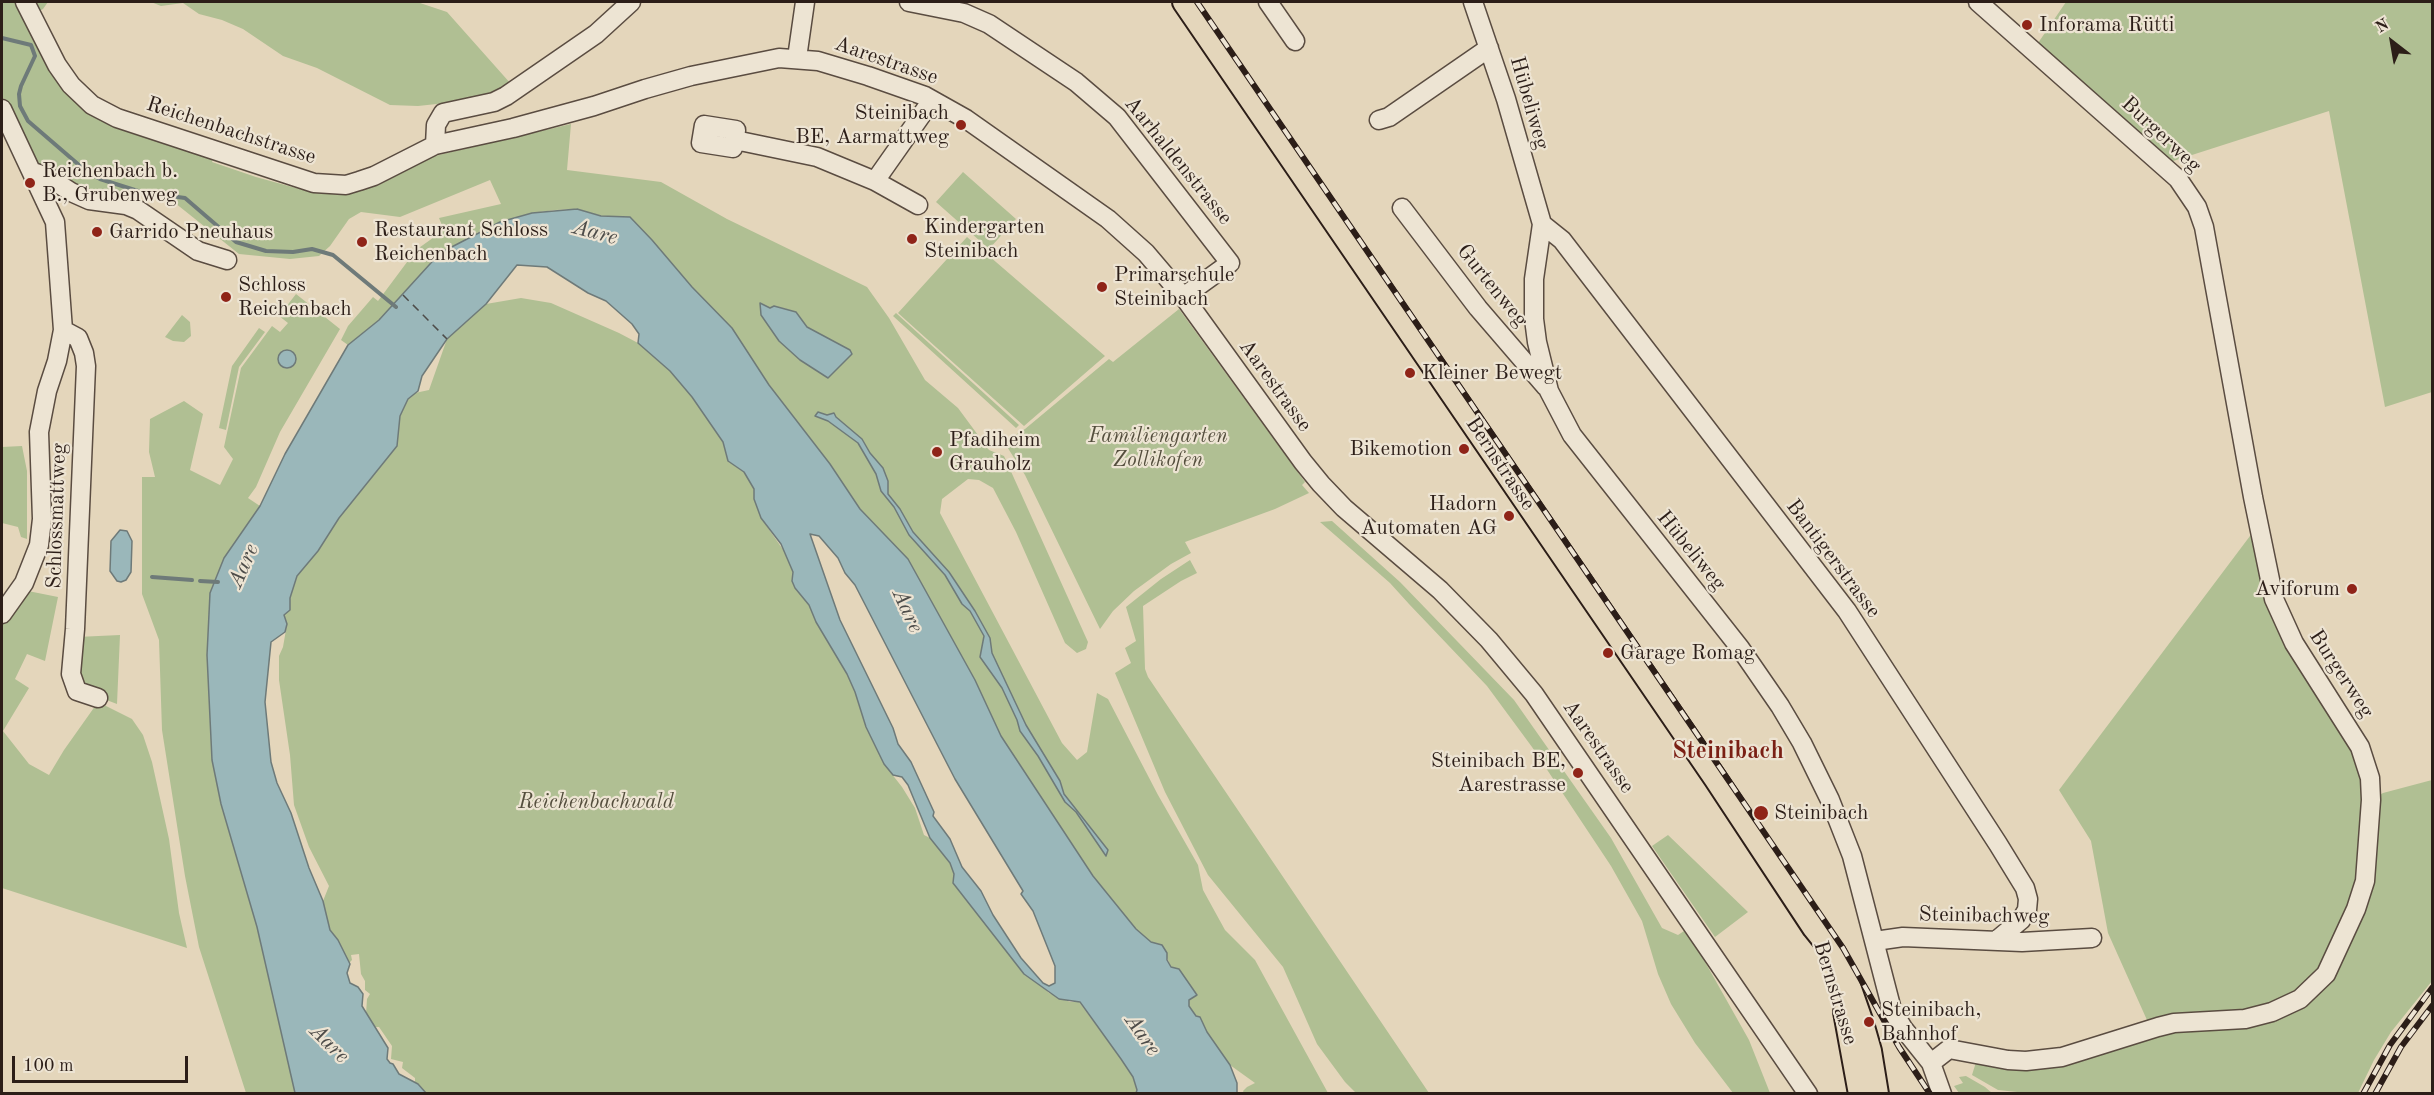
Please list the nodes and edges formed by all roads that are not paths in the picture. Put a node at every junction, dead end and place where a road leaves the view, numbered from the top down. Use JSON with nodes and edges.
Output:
{"nodes":[{"id":1,"x":25,"y":2,"type":"edge"},
{"id":2,"x":631,"y":2,"type":"edge"},
{"id":3,"x":805,"y":2,"type":"edge"},
{"id":4,"x":909,"y":2,"type":"edge"},
{"id":5,"x":1184,"y":2,"type":"edge"},
{"id":6,"x":1269,"y":2,"type":"edge"},
{"id":7,"x":1473,"y":2,"type":"edge"},
{"id":8,"x":1978,"y":2,"type":"edge"},
{"id":9,"x":1295,"y":40,"type":"dead end"},
{"id":10,"x":1489,"y":48,"type":"junction"},
{"id":11,"x":797,"y":58,"type":"junction"},
{"id":12,"x":932,"y":100,"type":"junction"},
{"id":13,"x":2,"y":109,"type":"edge"},
{"id":14,"x":1379,"y":120,"type":"dead end"},
{"id":15,"x":735,"y":140,"type":"dead end"},
{"id":16,"x":435,"y":145,"type":"junction"},
{"id":17,"x":33,"y":172,"type":"junction"},
{"id":18,"x":874,"y":181,"type":"junction"},
{"id":19,"x":918,"y":205,"type":"dead end"},
{"id":20,"x":1402,"y":207,"type":"dead end"},
{"id":21,"x":1542,"y":224,"type":"junction"},
{"id":22,"x":227,"y":260,"type":"dead end"},
{"id":23,"x":1183,"y":297,"type":"junction"},
{"id":24,"x":63,"y":330,"type":"junction"},
{"id":25,"x":1549,"y":391,"type":"junction"},
{"id":26,"x":2,"y":614,"type":"edge"},
{"id":27,"x":98,"y":698,"type":"dead end"},
{"id":28,"x":1814,"y":928,"type":"junction"},
{"id":29,"x":2092,"y":938,"type":"dead end"},
{"id":30,"x":1997,"y":940,"type":"junction"},
{"id":31,"x":1875,"y":941,"type":"junction"},
{"id":32,"x":1931,"y":1063,"type":"junction"},
{"id":33,"x":1808,"y":1094,"type":"edge"},
{"id":34,"x":1860,"y":1094,"type":"edge"},
{"id":35,"x":1877,"y":1094,"type":"edge"},
{"id":36,"x":1942,"y":1094,"type":"edge"}],
"edges":[{"from":1,"to":16,"type":"street","name":"Reichenbachstrasse"},
{"from":2,"to":16,"type":"street"},
{"from":3,"to":11,"type":"street"},
{"from":4,"to":23,"type":"street","name":"Aarhaldenstrasse"},
{"from":5,"to":28,"type":"main road","name":"Bernstrasse"},
{"from":6,"to":9,"type":"street"},
{"from":7,"to":10,"type":"street","name":"Hübeliweg"},
{"from":8,"to":32,"type":"street","name":"Burgerweg"},
{"from":10,"to":14,"type":"street","name":"Hübeliweg"},
{"from":10,"to":21,"type":"street","name":"Hübeliweg"},
{"from":11,"to":12,"type":"street","name":"Aarestrasse"},
{"from":11,"to":16,"type":"street","name":"Aarestrasse"},
{"from":12,"to":18,"type":"street"},
{"from":12,"to":23,"type":"street","name":"Aarestrasse"},
{"from":13,"to":17,"type":"street"},
{"from":15,"to":18,"type":"street"},
{"from":17,"to":22,"type":"street"},
{"from":17,"to":24,"type":"street"},
{"from":18,"to":19,"type":"street"},
{"from":20,"to":25,"type":"street","name":"Gurtenweg"},
{"from":21,"to":25,"type":"street","name":"Hübeliweg"},
{"from":21,"to":30,"type":"street","name":"Bantigerstrasse"},
{"from":23,"to":33,"type":"street","name":"Aarestrasse"},
{"from":24,"to":26,"type":"street"},
{"from":24,"to":27,"type":"street","name":"Schlossmattweg"},
{"from":25,"to":31,"type":"street","name":"Hübeliweg"},
{"from":28,"to":34,"type":"main road","name":"Bernstrasse"},
{"from":28,"to":35,"type":"main road","name":"Bernstrasse"},
{"from":29,"to":30,"type":"street","name":"Steinibachweg"},
{"from":30,"to":31,"type":"street","name":"Steinibachweg"},
{"from":31,"to":32,"type":"street","name":"Hübeliweg"},
{"from":32,"to":36,"type":"street","name":"Hübeliweg"}]}
